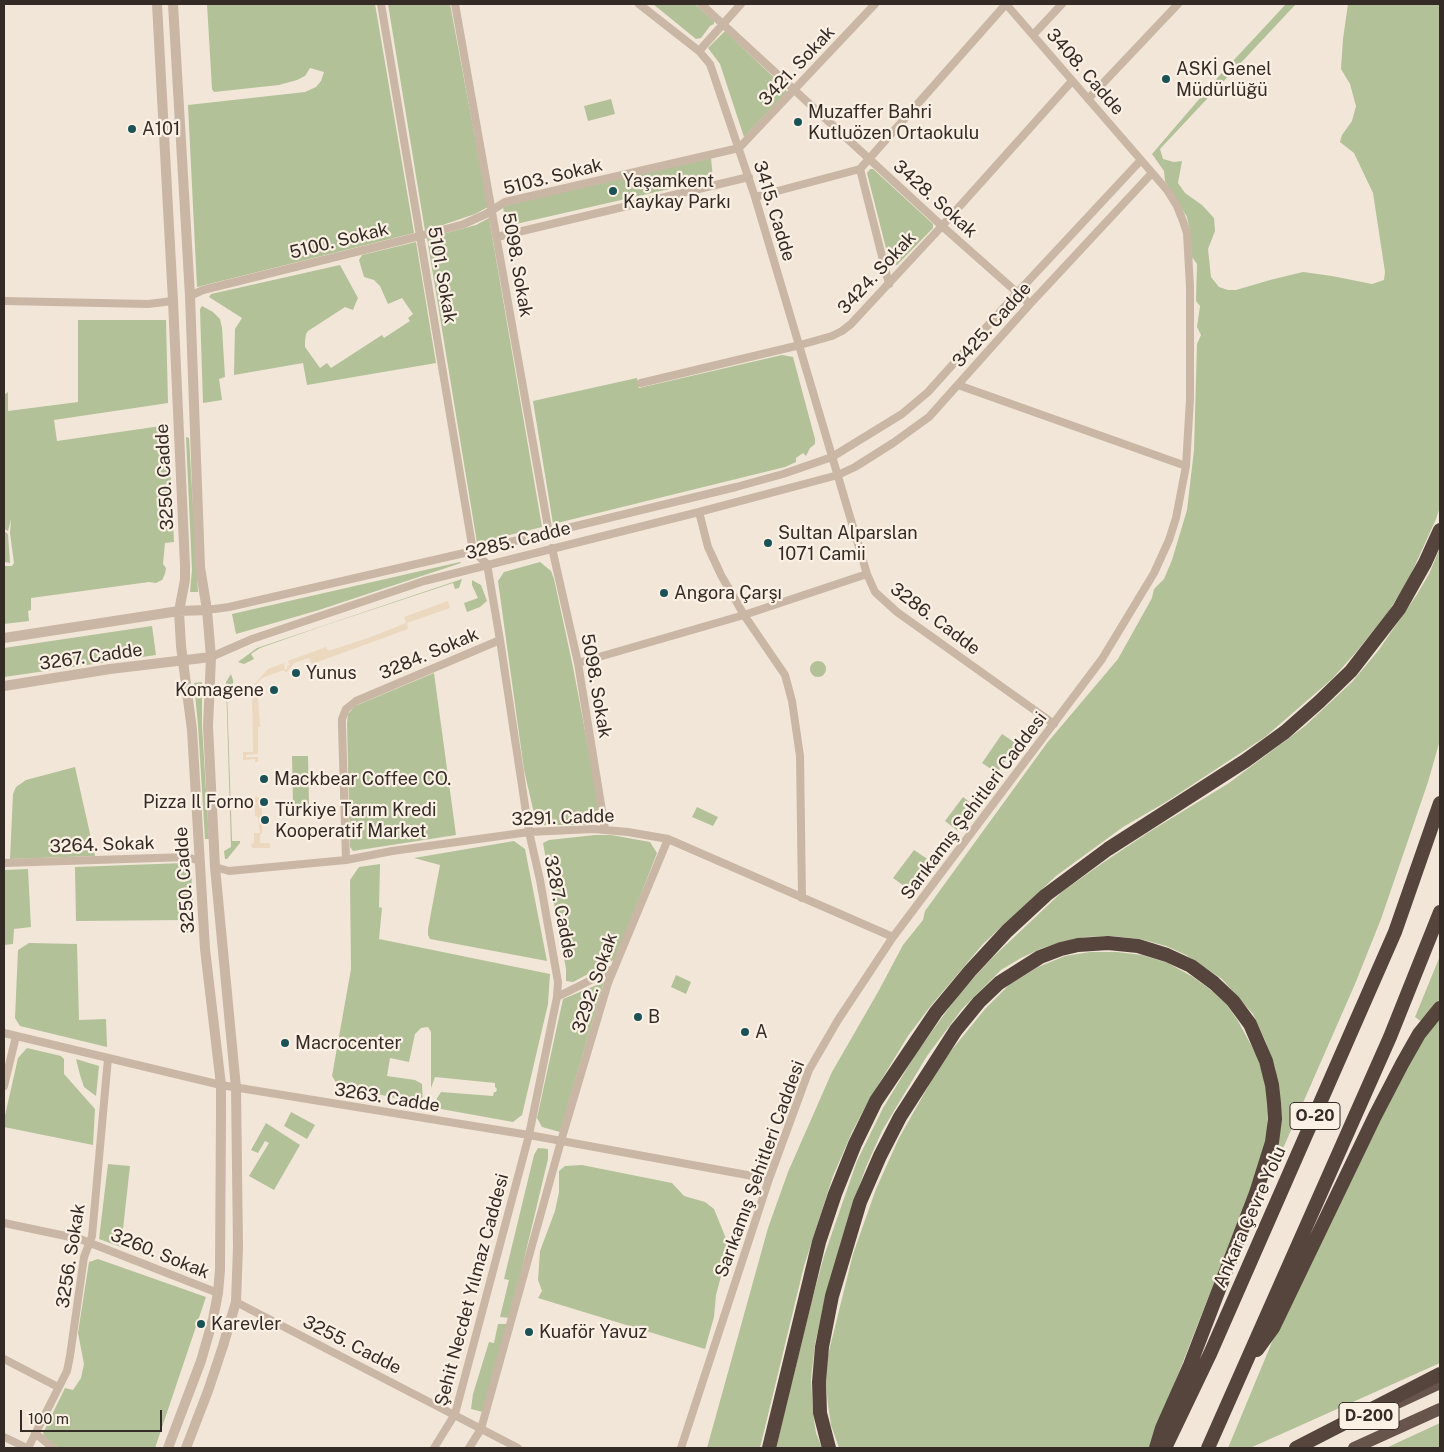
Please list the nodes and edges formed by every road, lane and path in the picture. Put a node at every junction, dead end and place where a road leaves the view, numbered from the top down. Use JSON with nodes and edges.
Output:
{"nodes":[{"id":1,"x":157,"y":4,"type":"edge"},
{"id":2,"x":173,"y":4,"type":"edge"},
{"id":3,"x":381,"y":4,"type":"edge"},
{"id":4,"x":455,"y":4,"type":"edge"},
{"id":5,"x":639,"y":4,"type":"edge"},
{"id":6,"x":701,"y":4,"type":"edge"},
{"id":7,"x":741,"y":4,"type":"edge"},
{"id":8,"x":875,"y":4,"type":"edge"},
{"id":9,"x":1006,"y":4,"type":"edge"},
{"id":10,"x":1062,"y":4,"type":"edge"},
{"id":11,"x":1178,"y":4,"type":"edge"},
{"id":12,"x":723,"y":24,"type":"junction"},
{"id":13,"x":1033,"y":35,"type":"junction"},
{"id":14,"x":699,"y":51,"type":"junction"},
{"id":15,"x":1072,"y":81,"type":"junction"},
{"id":16,"x":794,"y":91,"type":"junction"},
{"id":17,"x":1088,"y":99,"type":"junction"},
{"id":18,"x":739,"y":148,"type":"junction"},
{"id":19,"x":868,"y":159,"type":"junction"},
{"id":20,"x":1141,"y":160,"type":"junction"},
{"id":21,"x":860,"y":169,"type":"junction"},
{"id":22,"x":1152,"y":173,"type":"junction"},
{"id":23,"x":748,"y":176,"type":"junction"},
{"id":24,"x":755,"y":197,"type":"junction"},
{"id":25,"x":492,"y":210,"type":"junction"},
{"id":26,"x":942,"y":226,"type":"junction"},
{"id":27,"x":420,"y":236,"type":"junction"},
{"id":28,"x":497,"y":237,"type":"junction"},
{"id":29,"x":889,"y":284,"type":"junction"},
{"id":30,"x":1017,"y":293,"type":"junction"},
{"id":31,"x":190,"y":296,"type":"junction"},
{"id":32,"x":4,"y":301,"type":"edge"},
{"id":33,"x":173,"y":301,"type":"junction"},
{"id":34,"x":1030,"y":304,"type":"junction"},
{"id":35,"x":800,"y":345,"type":"junction"},
{"id":36,"x":641,"y":383,"type":"dead end"},
{"id":37,"x":958,"y":385,"type":"junction"},
{"id":38,"x":832,"y":457,"type":"junction"},
{"id":39,"x":1186,"y":466,"type":"junction"},
{"id":40,"x":838,"y":475,"type":"junction"},
{"id":41,"x":699,"y":512,"type":"junction"},
{"id":42,"x":1440,"y":530,"type":"edge"},
{"id":43,"x":549,"y":533,"type":"junction"},
{"id":44,"x":552,"y":548,"type":"junction"},
{"id":45,"x":473,"y":551,"type":"junction"},
{"id":46,"x":487,"y":564,"type":"junction"},
{"id":47,"x":867,"y":574,"type":"junction"},
{"id":48,"x":207,"y":610,"type":"junction"},
{"id":49,"x":179,"y":611,"type":"junction"},
{"id":50,"x":744,"y":615,"type":"junction"},
{"id":51,"x":4,"y":638,"type":"edge"},
{"id":52,"x":500,"y":640,"type":"junction"},
{"id":53,"x":211,"y":657,"type":"junction"},
{"id":54,"x":183,"y":662,"type":"junction"},
{"id":55,"x":578,"y":663,"type":"junction"},
{"id":56,"x":4,"y":686,"type":"edge"},
{"id":57,"x":1054,"y":724,"type":"junction"},
{"id":58,"x":1440,"y":804,"type":"edge"},
{"id":59,"x":605,"y":830,"type":"junction"},
{"id":60,"x":530,"y":832,"type":"junction"},
{"id":61,"x":668,"y":839,"type":"junction"},
{"id":62,"x":346,"y":860,"type":"junction"},
{"id":63,"x":200,"y":861,"type":"junction"},
{"id":64,"x":4,"y":863,"type":"edge"},
{"id":65,"x":215,"y":867,"type":"junction"},
{"id":66,"x":802,"y":898,"type":"junction"},
{"id":67,"x":1440,"y":912,"type":"edge"},
{"id":68,"x":893,"y":937,"type":"junction"},
{"id":69,"x":613,"y":969,"type":"junction"},
{"id":70,"x":558,"y":997,"type":"junction"},
{"id":71,"x":1440,"y":1008,"type":"edge"},
{"id":72,"x":4,"y":1033,"type":"edge"},
{"id":73,"x":16,"y":1036,"type":"junction"},
{"id":74,"x":108,"y":1058,"type":"junction"},
{"id":75,"x":221,"y":1085,"type":"junction"},
{"id":76,"x":4,"y":1086,"type":"edge"},
{"id":77,"x":236,"y":1088,"type":"junction"},
{"id":78,"x":529,"y":1135,"type":"junction"},
{"id":79,"x":561,"y":1141,"type":"junction"},
{"id":80,"x":769,"y":1179,"type":"junction"},
{"id":81,"x":4,"y":1223,"type":"edge"},
{"id":82,"x":90,"y":1243,"type":"junction"},
{"id":83,"x":218,"y":1293,"type":"junction"},
{"id":84,"x":236,"y":1302,"type":"junction"},
{"id":85,"x":4,"y":1359,"type":"edge"},
{"id":86,"x":1241,"y":1372,"type":"junction"},
{"id":87,"x":1440,"y":1374,"type":"edge"},
{"id":88,"x":1440,"y":1383,"type":"edge"},
{"id":89,"x":58,"y":1387,"type":"junction"},
{"id":90,"x":1440,"y":1409,"type":"edge"},
{"id":91,"x":455,"y":1414,"type":"junction"},
{"id":92,"x":481,"y":1429,"type":"junction"},
{"id":93,"x":35,"y":1433,"type":"junction"},
{"id":94,"x":4,"y":1436,"type":"edge"},
{"id":95,"x":27,"y":1448,"type":"edge"},
{"id":96,"x":52,"y":1448,"type":"edge"},
{"id":97,"x":168,"y":1448,"type":"edge"},
{"id":98,"x":186,"y":1448,"type":"edge"},
{"id":99,"x":434,"y":1448,"type":"edge"},
{"id":100,"x":469,"y":1448,"type":"edge"},
{"id":101,"x":518,"y":1448,"type":"edge"},
{"id":102,"x":681,"y":1448,"type":"edge"},
{"id":103,"x":769,"y":1448,"type":"edge"},
{"id":104,"x":829,"y":1448,"type":"edge"},
{"id":105,"x":1156,"y":1448,"type":"edge"},
{"id":106,"x":1166,"y":1448,"type":"edge"},
{"id":107,"x":1208,"y":1448,"type":"edge"},
{"id":108,"x":1297,"y":1448,"type":"edge"},
{"id":109,"x":1354,"y":1448,"type":"edge"}],
"edges":[{"from":1,"to":33,"type":"street","name":"3250. Cadde"},
{"from":2,"to":31,"type":"street","name":"3250. Cadde"},
{"from":3,"to":27,"type":"street","name":"5101. Sokak"},
{"from":4,"to":25,"type":"street","name":"5098. Sokak"},
{"from":5,"to":14,"type":"street","name":"3415. Cadde"},
{"from":6,"to":12,"type":"street","name":"3428. Sokak"},
{"from":7,"to":12,"type":"street"},
{"from":8,"to":16,"type":"street","name":"3421. Sokak"},
{"from":9,"to":13,"type":"street","name":"3408. Cadde"},
{"from":9,"to":19,"type":"street"},
{"from":10,"to":13,"type":"street"},
{"from":11,"to":17,"type":"street"},
{"from":12,"to":14,"type":"street"},
{"from":12,"to":16,"type":"street","name":"3428. Sokak"},
{"from":13,"to":15,"type":"street","name":"3408. Cadde"},
{"from":14,"to":18,"type":"street","name":"3415. Cadde"},
{"from":15,"to":17,"type":"street","name":"3408. Cadde"},
{"from":15,"to":26,"type":"street","name":"3424. Sokak"},
{"from":16,"to":18,"type":"street","name":"3421. Sokak"},
{"from":16,"to":19,"type":"street","name":"3428. Sokak"},
{"from":17,"to":20,"type":"street","name":"3408. Cadde"},
{"from":18,"to":23,"type":"street","name":"3415. Cadde"},
{"from":18,"to":25,"type":"street","name":"5103. Sokak"},
{"from":19,"to":21,"type":"street"},
{"from":19,"to":26,"type":"street","name":"3428. Sokak"},
{"from":20,"to":22,"type":"street","name":"3408. Cadde"},
{"from":20,"to":30,"type":"street","name":"3425. Cadde"},
{"from":21,"to":24,"type":"street"},
{"from":21,"to":29,"type":"street"},
{"from":22,"to":34,"type":"street","name":"3425. Cadde"},
{"from":22,"to":39,"type":"street","name":"Sarıkamış Şehitleri Caddesi"},
{"from":23,"to":24,"type":"street","name":"3415. Cadde"},
{"from":23,"to":28,"type":"street"},
{"from":24,"to":35,"type":"street","name":"3415. Cadde"},
{"from":25,"to":27,"type":"street","name":"5100. Sokak"},
{"from":25,"to":28,"type":"street","name":"5098. Sokak"},
{"from":26,"to":29,"type":"street","name":"3424. Sokak"},
{"from":26,"to":30,"type":"street","name":"3428. Sokak"},
{"from":27,"to":31,"type":"street","name":"5100. Sokak"},
{"from":27,"to":45,"type":"street","name":"5101. Sokak"},
{"from":28,"to":43,"type":"street","name":"5098. Sokak"},
{"from":29,"to":35,"type":"street","name":"3424. Sokak"},
{"from":30,"to":34,"type":"street","name":"3428. Sokak"},
{"from":30,"to":38,"type":"street","name":"3425. Cadde"},
{"from":31,"to":33,"type":"street"},
{"from":31,"to":48,"type":"street","name":"3250. Cadde"},
{"from":32,"to":33,"type":"street"},
{"from":33,"to":49,"type":"street","name":"3250. Cadde"},
{"from":34,"to":37,"type":"street","name":"3425. Cadde"},
{"from":35,"to":36,"type":"street","name":"3424. Sokak"},
{"from":35,"to":38,"type":"street","name":"3415. Cadde"},
{"from":37,"to":39,"type":"street"},
{"from":37,"to":40,"type":"street","name":"3425. Cadde"},
{"from":38,"to":40,"type":"street","name":"3415. Cadde"},
{"from":38,"to":43,"type":"street","name":"3285. Cadde"},
{"from":39,"to":57,"type":"street","name":"Sarıkamış Şehitleri Caddesi"},
{"from":40,"to":41,"type":"street","name":"3285. Cadde"},
{"from":40,"to":47,"type":"street","name":"3286. Cadde"},
{"from":41,"to":44,"type":"street","name":"3285. Cadde"},
{"from":41,"to":50,"type":"street"},
{"from":42,"to":103,"type":"highway"},
{"from":43,"to":45,"type":"street","name":"3285. Cadde"},
{"from":44,"to":46,"type":"street","name":"3285. Cadde"},
{"from":44,"to":55,"type":"street","name":"5098. Sokak"},
{"from":45,"to":46,"type":"street"},
{"from":45,"to":48,"type":"street","name":"3285. Cadde"},
{"from":46,"to":52,"type":"street","name":"3287. Cadde"},
{"from":46,"to":53,"type":"street","name":"3285. Cadde"},
{"from":47,"to":50,"type":"street"},
{"from":47,"to":57,"type":"street","name":"3286. Cadde"},
{"from":48,"to":49,"type":"street","name":"3267. Cadde"},
{"from":48,"to":53,"type":"street","name":"3250. Cadde"},
{"from":49,"to":51,"type":"street","name":"3267. Cadde"},
{"from":49,"to":54,"type":"street","name":"3250. Cadde"},
{"from":50,"to":55,"type":"street"},
{"from":50,"to":66,"type":"street"},
{"from":52,"to":60,"type":"street","name":"3287. Cadde"},
{"from":52,"to":62,"type":"street","name":"3284. Sokak"},
{"from":53,"to":54,"type":"street","name":"3267. Cadde"},
{"from":53,"to":65,"type":"street","name":"3250. Cadde"},
{"from":54,"to":56,"type":"street","name":"3267. Cadde"},
{"from":54,"to":63,"type":"street","name":"3250. Cadde"},
{"from":55,"to":59,"type":"street","name":"5098. Sokak"},
{"from":57,"to":68,"type":"street","name":"Sarıkamış Şehitleri Caddesi"},
{"from":58,"to":106,"type":"highway","name":"Ankara Çevre Yolu","number":"O-20"},
{"from":59,"to":60,"type":"street","name":"3291. Cadde"},
{"from":59,"to":61,"type":"street","name":"3291. Cadde"},
{"from":60,"to":62,"type":"street","name":"3291. Cadde"},
{"from":60,"to":70,"type":"street","name":"3287. Cadde"},
{"from":61,"to":66,"type":"street","name":"3291. Cadde"},
{"from":61,"to":69,"type":"street","name":"3292. Sokak"},
{"from":62,"to":65,"type":"street","name":"3291. Cadde"},
{"from":63,"to":64,"type":"street","name":"3264. Sokak"},
{"from":63,"to":65,"type":"street"},
{"from":63,"to":75,"type":"street","name":"3250. Cadde"},
{"from":65,"to":77,"type":"street","name":"3250. Cadde"},
{"from":66,"to":68,"type":"street","name":"3291. Cadde"},
{"from":67,"to":86,"type":"highway","number":"O-20"},
{"from":68,"to":80,"type":"street","name":"Sarıkamış Şehitleri Caddesi"},
{"from":69,"to":70,"type":"street"},
{"from":69,"to":79,"type":"street","name":"3292. Sokak"},
{"from":70,"to":78,"type":"street","name":"3287. Cadde"},
{"from":71,"to":86,"type":"highway"},
{"from":72,"to":73,"type":"street","name":"3263. Cadde"},
{"from":73,"to":74,"type":"street","name":"3263. Cadde"},
{"from":73,"to":76,"type":"street"},
{"from":74,"to":75,"type":"street","name":"3263. Cadde"},
{"from":74,"to":82,"type":"street","name":"3256. Sokak"},
{"from":75,"to":77,"type":"street","name":"3263. Cadde"},
{"from":75,"to":83,"type":"street","name":"3250. Cadde"},
{"from":77,"to":78,"type":"street","name":"3263. Cadde"},
{"from":77,"to":84,"type":"street","name":"3250. Cadde"},
{"from":78,"to":79,"type":"street","name":"3263. Cadde"},
{"from":78,"to":91,"type":"street","name":"Şehit Necdet Yılmaz Caddesi"},
{"from":79,"to":80,"type":"street","name":"3263. Cadde"},
{"from":79,"to":92,"type":"street"},
{"from":80,"to":102,"type":"street","name":"Sarıkamış Şehitleri Caddesi"},
{"from":81,"to":82,"type":"street","name":"3260. Sokak"},
{"from":82,"to":83,"type":"street","name":"3260. Sokak"},
{"from":82,"to":89,"type":"street","name":"3256. Sokak"},
{"from":83,"to":84,"type":"street"},
{"from":83,"to":97,"type":"street","name":"3250. Cadde"},
{"from":84,"to":91,"type":"street","name":"3255. Cadde"},
{"from":84,"to":98,"type":"street","name":"3250. Cadde"},
{"from":85,"to":89,"type":"street"},
{"from":86,"to":107,"type":"highway","number":"O-20"},
{"from":87,"to":108,"type":"highway"},
{"from":88,"to":108,"type":"highway","number":"D-200"},
{"from":89,"to":93,"type":"street","name":"3256. Sokak"},
{"from":90,"to":109,"type":"highway","number":"D-200"},
{"from":91,"to":92,"type":"street","name":"3255. Cadde"},
{"from":91,"to":99,"type":"street","name":"Şehit Necdet Yılmaz Caddesi"},
{"from":92,"to":100,"type":"street"},
{"from":92,"to":101,"type":"street","name":"3255. Cadde"},
{"from":93,"to":95,"type":"street","name":"3256. Sokak"},
{"from":93,"to":96,"type":"street"},
{"from":94,"to":95,"type":"street"},
{"from":104,"to":105,"type":"highway"}]}
